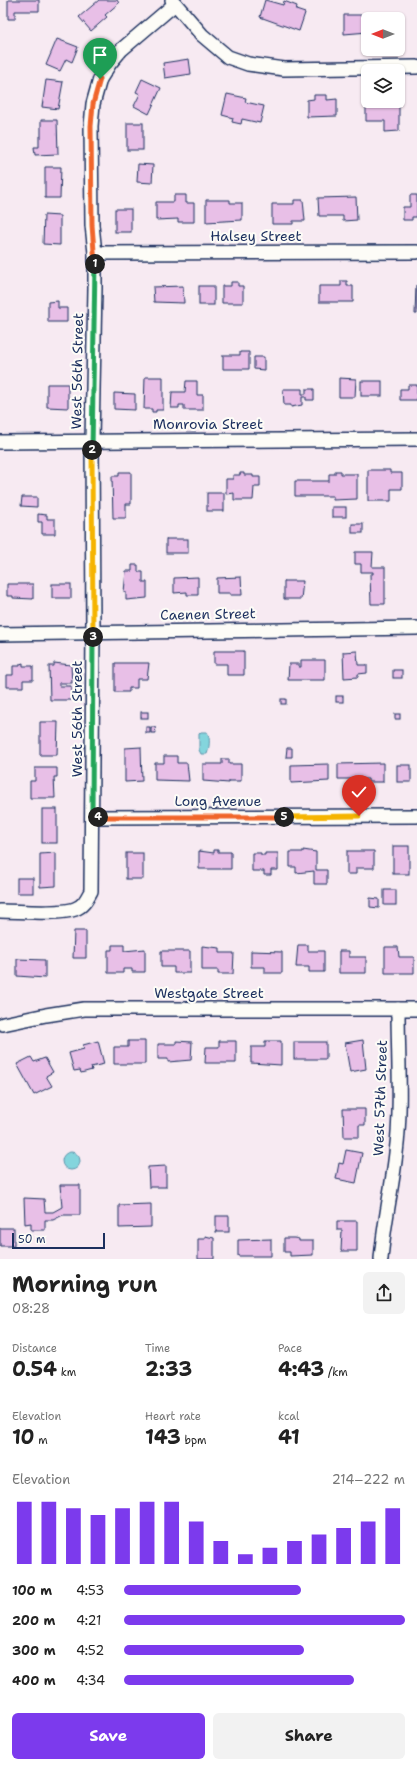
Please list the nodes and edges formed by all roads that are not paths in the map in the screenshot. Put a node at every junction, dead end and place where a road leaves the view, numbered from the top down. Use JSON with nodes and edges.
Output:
{"nodes":[{"id":1,"x":173,"y":2,"type":"edge"},
{"id":2,"x":417,"y":67,"type":"edge"},
{"id":3,"x":417,"y":252,"type":"edge"},
{"id":4,"x":95,"y":253,"type":"junction"},
{"id":5,"x":417,"y":439,"type":"edge"},
{"id":6,"x":92,"y":440,"type":"junction"},
{"id":7,"x":0,"y":442,"type":"edge"},
{"id":8,"x":417,"y":628,"type":"edge"},
{"id":9,"x":93,"y":632,"type":"junction"},
{"id":10,"x":0,"y":634,"type":"edge"},
{"id":11,"x":417,"y":816,"type":"edge"},
{"id":12,"x":92,"y":817,"type":"junction"},
{"id":13,"x":0,"y":911,"type":"edge"},
{"id":14,"x":398,"y":1009,"type":"junction"},
{"id":15,"x":417,"y":1009,"type":"edge"},
{"id":16,"x":3,"y":1024,"type":"dead end"},
{"id":17,"x":381,"y":1259,"type":"edge"}],
"edges":[{"from":1,"to":2,"type":"street"},
{"from":1,"to":4,"type":"street","name":"West 56th Street"},
{"from":3,"to":4,"type":"street","name":"Halsey Street"},
{"from":4,"to":6,"type":"street","name":"West 56th Street"},
{"from":5,"to":6,"type":"street","name":"Monrovia Street"},
{"from":6,"to":7,"type":"street","name":"Monrovia Street"},
{"from":6,"to":9,"type":"street","name":"West 56th Street"},
{"from":8,"to":9,"type":"street","name":"Caenen Street"},
{"from":9,"to":10,"type":"street","name":"Caenen Street"},
{"from":9,"to":12,"type":"street","name":"West 56th Street"},
{"from":11,"to":12,"type":"street","name":"Long Avenue"},
{"from":12,"to":13,"type":"street","name":"West 56th Street"},
{"from":14,"to":15,"type":"street","name":"Westgate Street"},
{"from":14,"to":16,"type":"street","name":"Westgate Street"},
{"from":14,"to":17,"type":"street","name":"West 57th Street"}]}
